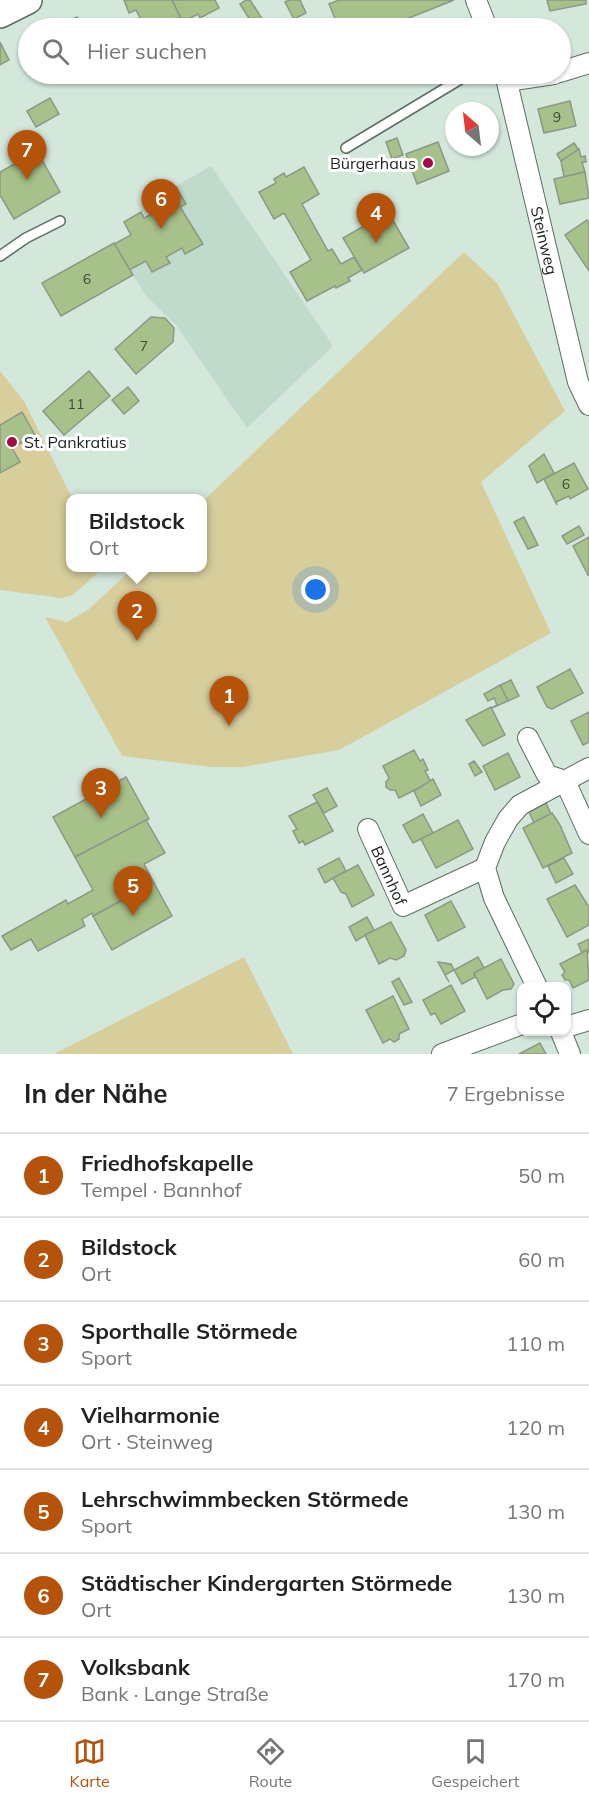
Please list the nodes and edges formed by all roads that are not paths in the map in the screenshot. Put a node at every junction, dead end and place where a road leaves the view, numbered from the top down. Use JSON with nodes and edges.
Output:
{"nodes":[{"id":1,"x":28,"y":0,"type":"edge"},
{"id":2,"x":476,"y":0,"type":"edge"},
{"id":3,"x":0,"y":14,"type":"edge"},
{"id":4,"x":483,"y":18,"type":"edge"},
{"id":5,"x":589,"y":63,"type":"edge"},
{"id":6,"x":571,"y":69,"type":"edge"},
{"id":7,"x":452,"y":84,"type":"edge"},
{"id":8,"x":508,"y":84,"type":"edge"},
{"id":9,"x":346,"y":148,"type":"dead end"},
{"id":10,"x":60,"y":221,"type":"dead end"},
{"id":11,"x":0,"y":256,"type":"edge"},
{"id":12,"x":589,"y":405,"type":"edge"},
{"id":13,"x":528,"y":738,"type":"dead end"},
{"id":14,"x":589,"y":768,"type":"edge"},
{"id":15,"x":565,"y":781,"type":"junction"},
{"id":16,"x":368,"y":829,"type":"dead end"},
{"id":17,"x":589,"y":834,"type":"edge"},
{"id":18,"x":485,"y":868,"type":"junction"},
{"id":19,"x":535,"y":982,"type":"edge"},
{"id":20,"x":589,"y":1020,"type":"edge"},
{"id":21,"x":517,"y":1026,"type":"edge"},
{"id":22,"x":571,"y":1026,"type":"edge"},
{"id":23,"x":563,"y":1036,"type":"edge"},
{"id":24,"x":442,"y":1054,"type":"edge"},
{"id":25,"x":570,"y":1054,"type":"edge"}],
"edges":[{"from":1,"to":3,"type":"main road"},
{"from":2,"to":4,"type":"street"},
{"from":5,"to":6,"type":"street"},
{"from":7,"to":9,"type":"lane"},
{"from":8,"to":12,"type":"street","name":"Steinweg"},
{"from":10,"to":11,"type":"lane"},
{"from":13,"to":15,"type":"street"},
{"from":14,"to":15,"type":"street"},
{"from":15,"to":17,"type":"street"},
{"from":15,"to":18,"type":"street"},
{"from":16,"to":18,"type":"street","name":"Bannhof"},
{"from":18,"to":19,"type":"street"},
{"from":20,"to":22,"type":"street"},
{"from":21,"to":24,"type":"street"},
{"from":23,"to":25,"type":"street"}]}
